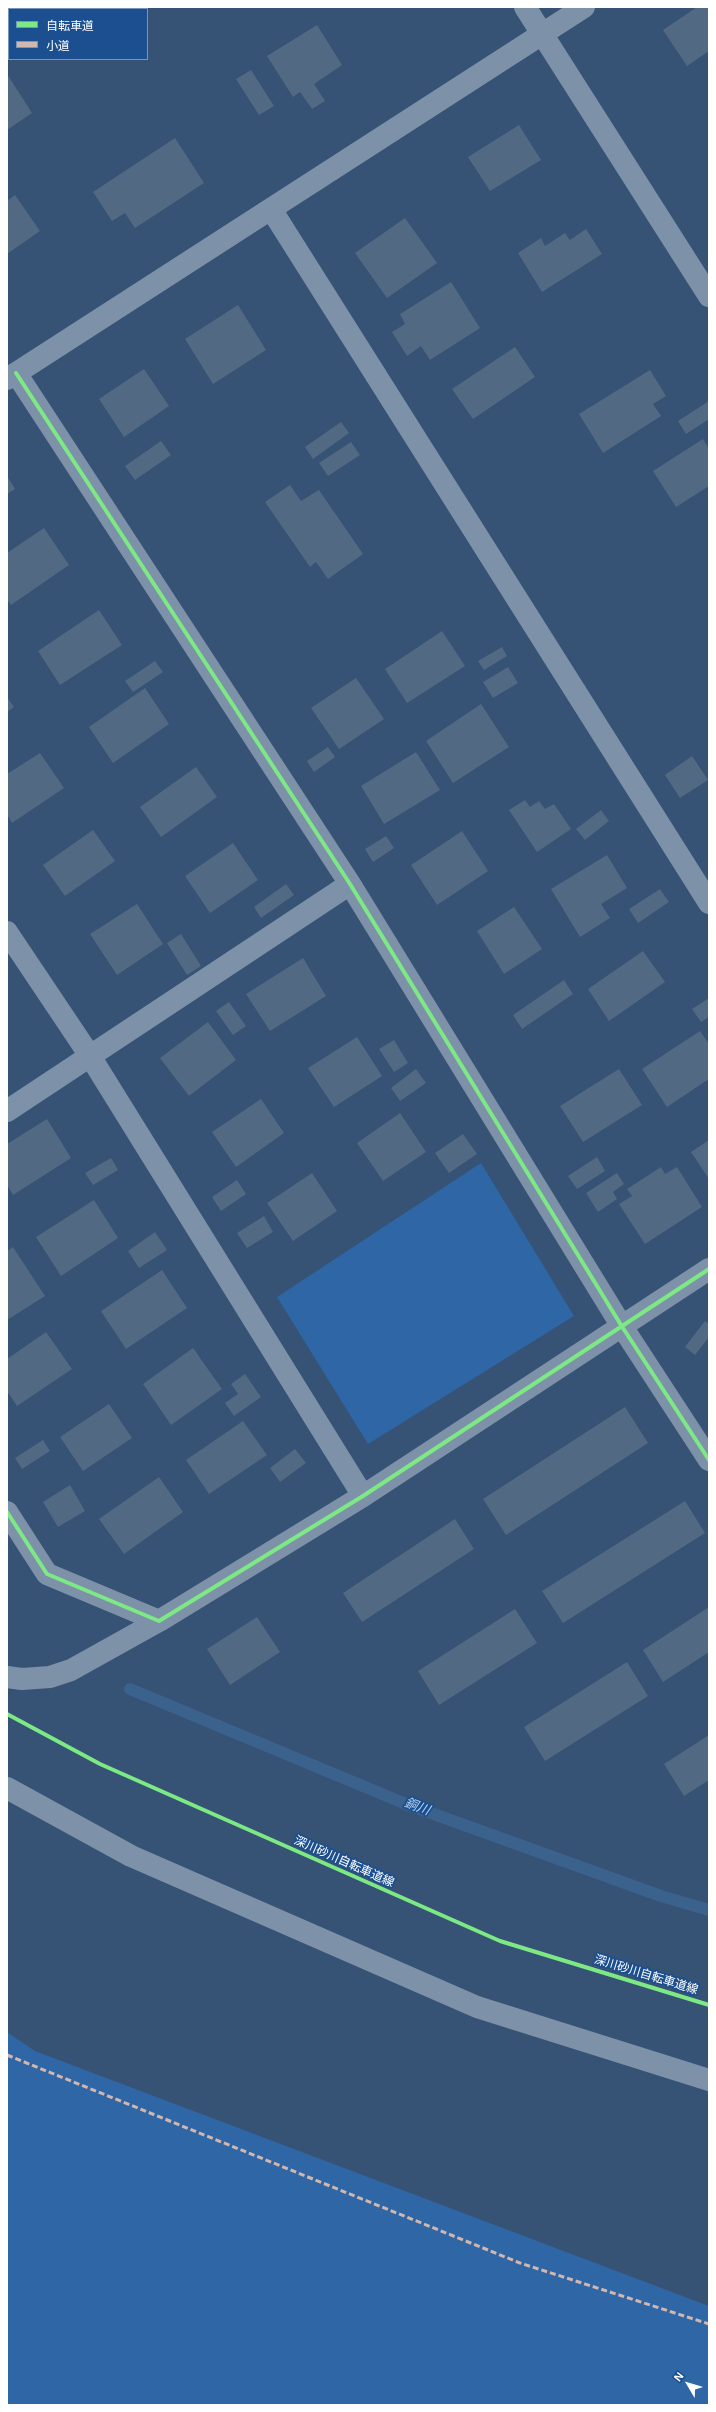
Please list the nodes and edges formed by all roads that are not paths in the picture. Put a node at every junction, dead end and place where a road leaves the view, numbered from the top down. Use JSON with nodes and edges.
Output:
{"nodes":[{"id":1,"x":525,"y":7,"type":"edge"},
{"id":2,"x":584,"y":7,"type":"edge"},
{"id":3,"x":542,"y":34,"type":"junction"},
{"id":4,"x":271,"y":209,"type":"junction"},
{"id":5,"x":709,"y":296,"type":"edge"},
{"id":6,"x":12,"y":376,"type":"edge"},
{"id":7,"x":350,"y":884,"type":"junction"},
{"id":8,"x":709,"y":903,"type":"edge"},
{"id":9,"x":7,"y":932,"type":"edge"},
{"id":10,"x":90,"y":1056,"type":"junction"},
{"id":11,"x":7,"y":1111,"type":"edge"},
{"id":12,"x":709,"y":1269,"type":"edge"},
{"id":13,"x":621,"y":1325,"type":"junction"},
{"id":14,"x":709,"y":1460,"type":"edge"},
{"id":15,"x":363,"y":1496,"type":"junction"},
{"id":16,"x":7,"y":1512,"type":"edge"},
{"id":17,"x":159,"y":1621,"type":"junction"},
{"id":18,"x":7,"y":1677,"type":"edge"},
{"id":19,"x":7,"y":1788,"type":"edge"},
{"id":20,"x":709,"y":2080,"type":"edge"}],
"edges":[{"from":1,"to":3,"type":"street"},
{"from":2,"to":3,"type":"street"},
{"from":3,"to":4,"type":"street"},
{"from":3,"to":5,"type":"street"},
{"from":4,"to":6,"type":"street"},
{"from":4,"to":8,"type":"street"},
{"from":6,"to":7,"type":"street"},
{"from":7,"to":10,"type":"street"},
{"from":7,"to":13,"type":"street"},
{"from":9,"to":10,"type":"street"},
{"from":10,"to":11,"type":"street"},
{"from":10,"to":15,"type":"street"},
{"from":12,"to":13,"type":"street"},
{"from":13,"to":14,"type":"street"},
{"from":13,"to":15,"type":"street"},
{"from":15,"to":17,"type":"street"},
{"from":16,"to":17,"type":"street"},
{"from":17,"to":18,"type":"street"},
{"from":19,"to":20,"type":"street"}]}
